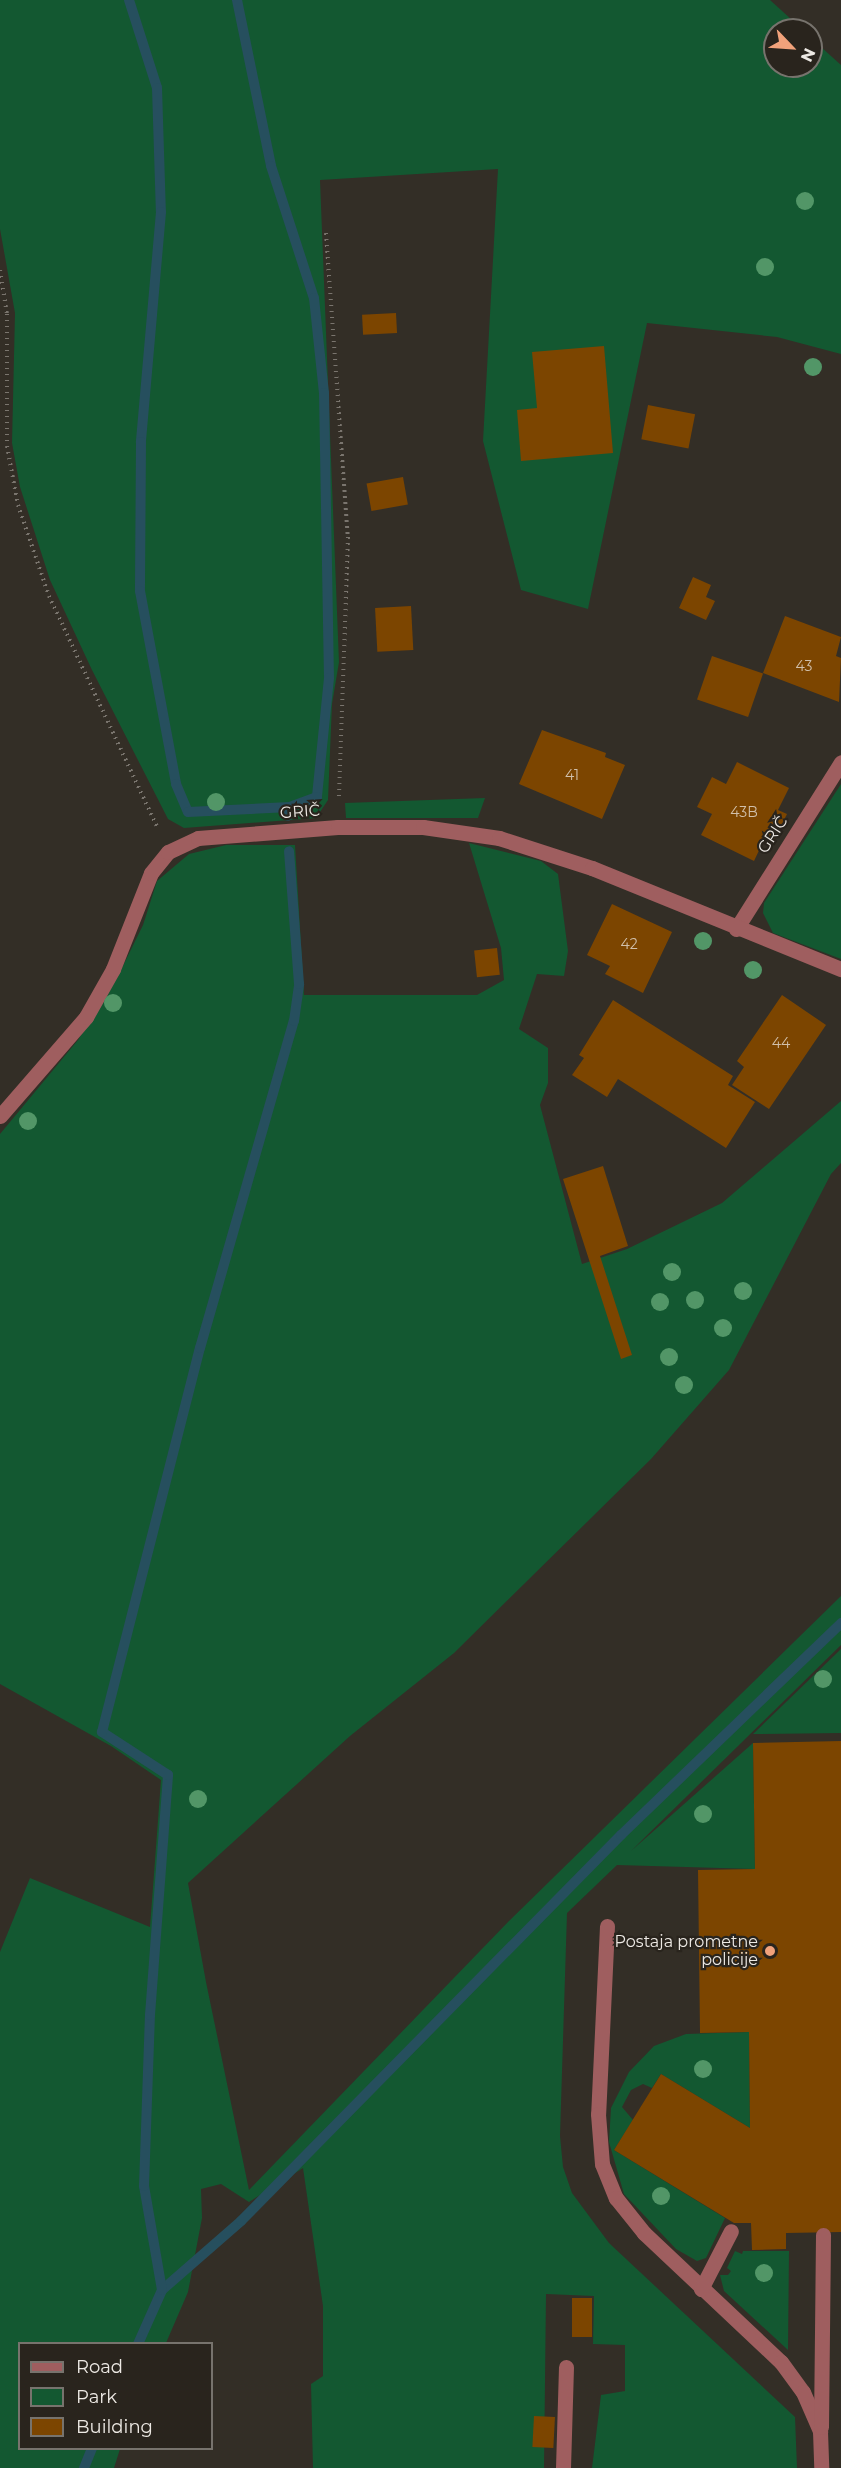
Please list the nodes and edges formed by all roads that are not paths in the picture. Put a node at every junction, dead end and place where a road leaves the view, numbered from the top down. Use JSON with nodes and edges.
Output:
{"nodes":[{"id":1,"x":841,"y":762,"type":"edge"},
{"id":2,"x":736,"y":929,"type":"junction"},
{"id":3,"x":841,"y":969,"type":"edge"},
{"id":4,"x":0,"y":1116,"type":"edge"},
{"id":5,"x":607,"y":1926,"type":"dead end"},
{"id":6,"x":731,"y":2231,"type":"dead end"},
{"id":7,"x":823,"y":2235,"type":"dead end"},
{"id":8,"x":701,"y":2289,"type":"junction"},
{"id":9,"x":566,"y":2367,"type":"dead end"},
{"id":10,"x":820,"y":2431,"type":"junction"},
{"id":11,"x":563,"y":2468,"type":"edge"},
{"id":12,"x":821,"y":2468,"type":"edge"}],
"edges":[{"from":1,"to":2,"type":"street","name":"GRIČ"},
{"from":2,"to":3,"type":"street","name":"GRIČ"},
{"from":2,"to":4,"type":"street","name":"GRIČ"},
{"from":5,"to":8,"type":"street"},
{"from":6,"to":8,"type":"street"},
{"from":7,"to":10,"type":"street"},
{"from":8,"to":10,"type":"street"},
{"from":9,"to":11,"type":"street"},
{"from":10,"to":12,"type":"street"}]}
